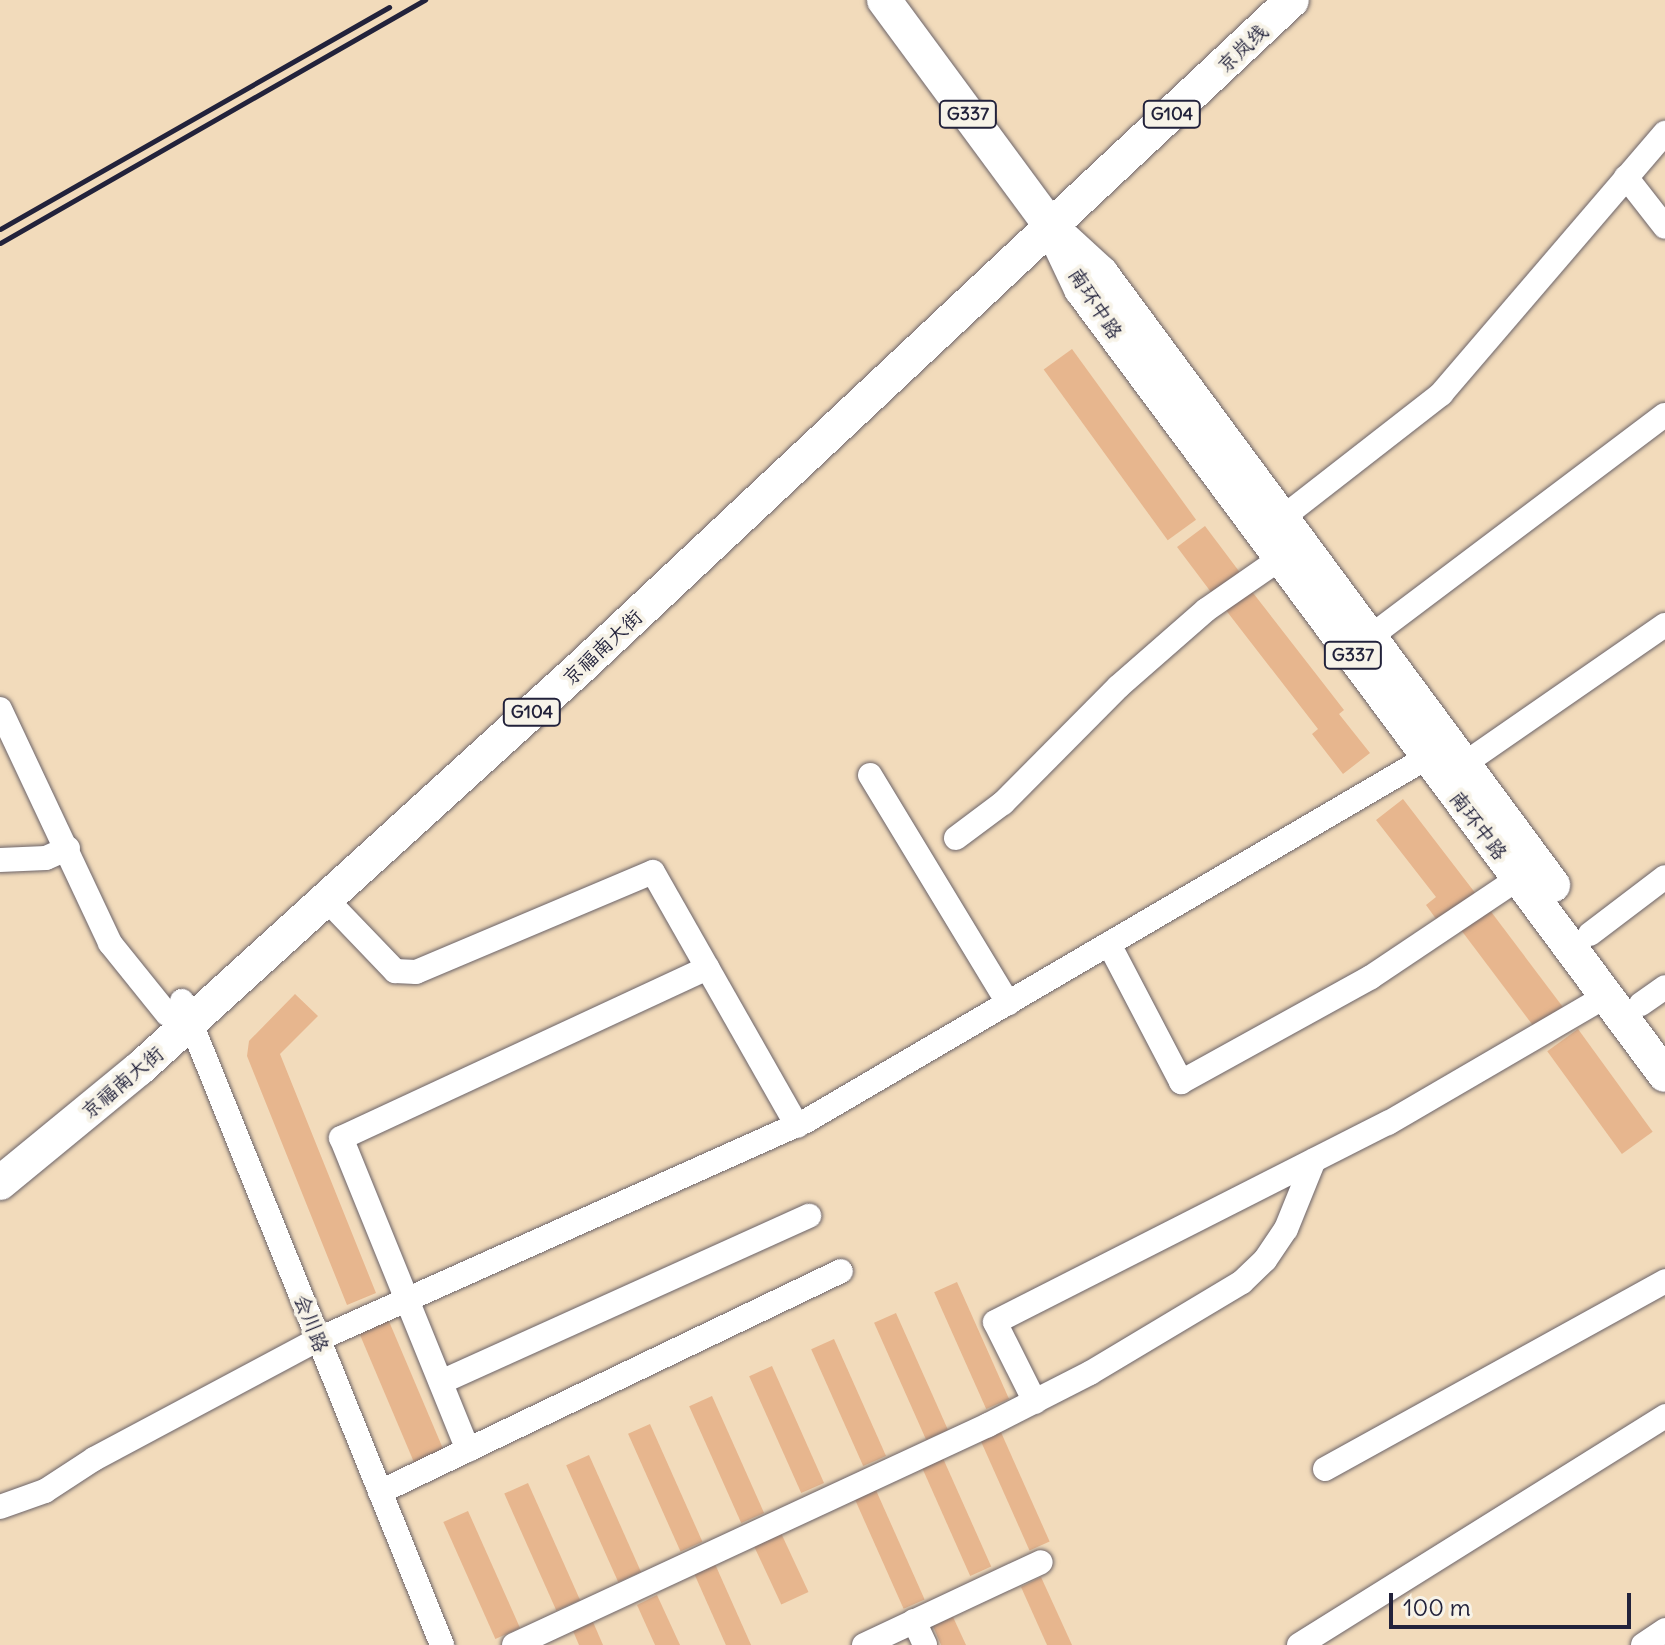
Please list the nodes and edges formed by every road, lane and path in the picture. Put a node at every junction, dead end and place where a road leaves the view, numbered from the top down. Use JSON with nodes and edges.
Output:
{"nodes":[{"id":1,"x":884,"y":0,"type":"edge"},
{"id":2,"x":1260,"y":0,"type":"edge"},
{"id":3,"x":1292,"y":0,"type":"edge"},
{"id":4,"x":1665,"y":133,"type":"edge"},
{"id":5,"x":1626,"y":177,"type":"junction"},
{"id":6,"x":1045,"y":219,"type":"junction"},
{"id":7,"x":1665,"y":227,"type":"edge"},
{"id":8,"x":1665,"y":415,"type":"edge"},
{"id":9,"x":1282,"y":518,"type":"junction"},
{"id":10,"x":1281,"y":558,"type":"junction"},
{"id":11,"x":1665,"y":625,"type":"edge"},
{"id":12,"x":1370,"y":637,"type":"junction"},
{"id":13,"x":0,"y":709,"type":"edge"},
{"id":14,"x":1428,"y":757,"type":"junction"},
{"id":15,"x":1464,"y":764,"type":"junction"},
{"id":16,"x":870,"y":775,"type":"dead end"},
{"id":17,"x":956,"y":838,"type":"dead end"},
{"id":18,"x":68,"y":848,"type":"junction"},
{"id":19,"x":0,"y":860,"type":"edge"},
{"id":20,"x":1665,"y":877,"type":"edge"},
{"id":21,"x":1519,"y":878,"type":"junction"},
{"id":22,"x":326,"y":899,"type":"junction"},
{"id":23,"x":1590,"y":934,"type":"junction"},
{"id":24,"x":1109,"y":944,"type":"junction"},
{"id":25,"x":708,"y":968,"type":"junction"},
{"id":26,"x":1606,"y":996,"type":"junction"},
{"id":27,"x":1653,"y":996,"type":"edge"},
{"id":28,"x":1008,"y":1003,"type":"junction"},
{"id":29,"x":180,"y":1013,"type":"junction"},
{"id":30,"x":1665,"y":1037,"type":"edge"},
{"id":31,"x":1665,"y":1075,"type":"edge"},
{"id":32,"x":797,"y":1126,"type":"junction"},
{"id":33,"x":0,"y":1155,"type":"edge"},
{"id":34,"x":1314,"y":1160,"type":"junction"},
{"id":35,"x":0,"y":1183,"type":"edge"},
{"id":36,"x":809,"y":1216,"type":"dead end"},
{"id":37,"x":841,"y":1271,"type":"dead end"},
{"id":38,"x":1665,"y":1281,"type":"edge"},
{"id":39,"x":408,"y":1300,"type":"junction"},
{"id":40,"x":319,"y":1339,"type":"junction"},
{"id":41,"x":441,"y":1382,"type":"junction"},
{"id":42,"x":1035,"y":1402,"type":"junction"},
{"id":43,"x":1665,"y":1416,"type":"edge"},
{"id":44,"x":468,"y":1450,"type":"junction"},
{"id":45,"x":1325,"y":1469,"type":"dead end"},
{"id":46,"x":380,"y":1492,"type":"junction"},
{"id":47,"x":0,"y":1507,"type":"edge"},
{"id":48,"x":1041,"y":1562,"type":"dead end"},
{"id":49,"x":914,"y":1621,"type":"junction"},
{"id":50,"x":1665,"y":1630,"type":"edge"},
{"id":51,"x":442,"y":1645,"type":"edge"},
{"id":52,"x":514,"y":1645,"type":"edge"},
{"id":53,"x":864,"y":1645,"type":"edge"},
{"id":54,"x":925,"y":1645,"type":"edge"},
{"id":55,"x":1299,"y":1645,"type":"edge"},
{"id":56,"x":1643,"y":1645,"type":"edge"}],
"edges":[{"from":1,"to":6,"type":"highway","number":"G337"},
{"from":2,"to":6,"type":"highway","name":"京岚线","number":"G104"},
{"from":3,"to":6,"type":"highway","name":"京岚线","number":"G104"},
{"from":4,"to":5,"type":"street"},
{"from":5,"to":7,"type":"street"},
{"from":5,"to":9,"type":"street"},
{"from":6,"to":9,"type":"highway","name":"南环中路","number":"G337"},
{"from":6,"to":10,"type":"highway","name":"南环中路","number":"G337"},
{"from":6,"to":22,"type":"highway","name":"京福南大街","number":"G104"},
{"from":6,"to":29,"type":"highway","name":"京福南大街","number":"G104"},
{"from":8,"to":12,"type":"street"},
{"from":9,"to":12,"type":"highway","name":"南环中路","number":"G337"},
{"from":10,"to":14,"type":"highway","name":"南环中路","number":"G337"},
{"from":10,"to":17,"type":"street"},
{"from":11,"to":15,"type":"street"},
{"from":12,"to":15,"type":"highway","name":"南环中路","number":"G337"},
{"from":13,"to":18,"type":"street","name":"会川路"},
{"from":14,"to":21,"type":"highway","name":"南环中路","number":"G337"},
{"from":14,"to":24,"type":"street"},
{"from":15,"to":23,"type":"highway","name":"南环中路","number":"G337"},
{"from":16,"to":28,"type":"street"},
{"from":18,"to":19,"type":"street"},
{"from":18,"to":29,"type":"street","name":"会川路"},
{"from":20,"to":23,"type":"street"},
{"from":21,"to":24,"type":"street"},
{"from":21,"to":26,"type":"highway","name":"南环中路","number":"G337"},
{"from":22,"to":25,"type":"street"},
{"from":22,"to":29,"type":"highway","name":"京福南大街","number":"G104"},
{"from":23,"to":27,"type":"highway","name":"南环中路","number":"G337"},
{"from":24,"to":28,"type":"street"},
{"from":25,"to":32,"type":"street"},
{"from":25,"to":39,"type":"street"},
{"from":26,"to":31,"type":"highway","name":"南环中路","number":"G337"},
{"from":26,"to":34,"type":"street"},
{"from":27,"to":30,"type":"highway","name":"南环中路","number":"G337"},
{"from":28,"to":32,"type":"street"},
{"from":29,"to":33,"type":"highway","name":"京福南大街","number":"G104"},
{"from":29,"to":35,"type":"highway","name":"京福南大街","number":"G104"},
{"from":29,"to":40,"type":"street","name":"会川路"},
{"from":32,"to":39,"type":"street"},
{"from":34,"to":42,"type":"street"},
{"from":34,"to":42,"type":"street"},
{"from":36,"to":41,"type":"street"},
{"from":37,"to":44,"type":"street"},
{"from":38,"to":45,"type":"street"},
{"from":39,"to":40,"type":"street"},
{"from":39,"to":41,"type":"street"},
{"from":40,"to":46,"type":"street","name":"会川路"},
{"from":40,"to":47,"type":"street"},
{"from":41,"to":44,"type":"street"},
{"from":42,"to":52,"type":"street"},
{"from":43,"to":55,"type":"street"},
{"from":44,"to":46,"type":"street"},
{"from":46,"to":51,"type":"street","name":"会川路"},
{"from":48,"to":49,"type":"street"},
{"from":49,"to":53,"type":"street"},
{"from":49,"to":54,"type":"street"},
{"from":50,"to":56,"type":"street"}]}
